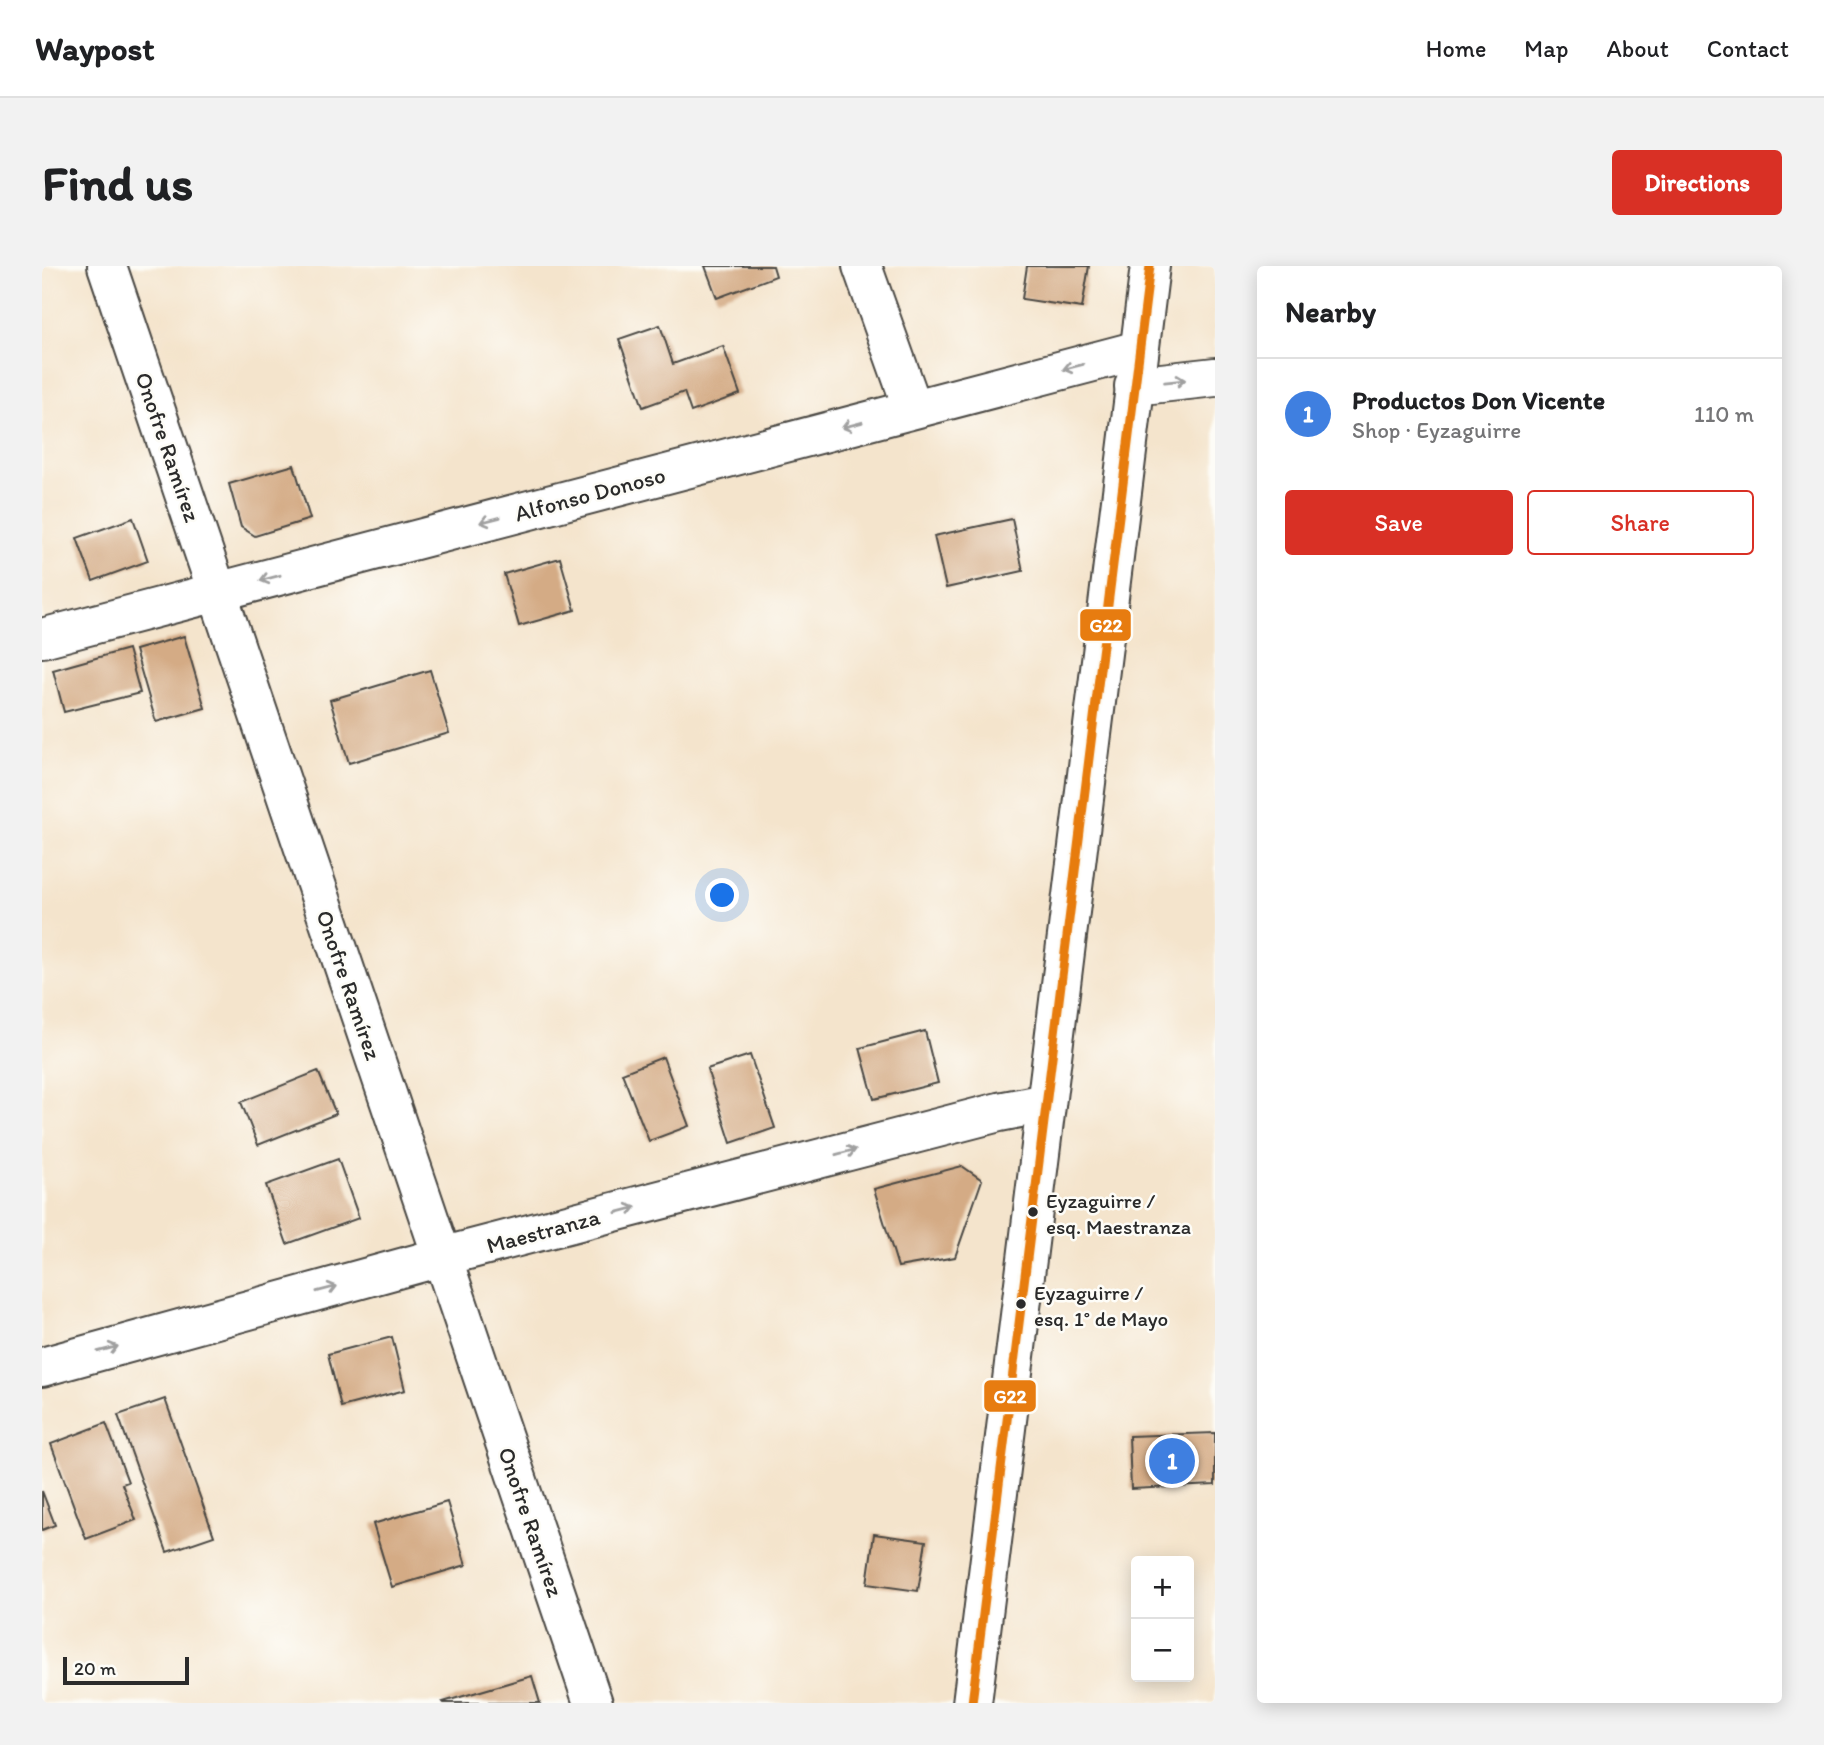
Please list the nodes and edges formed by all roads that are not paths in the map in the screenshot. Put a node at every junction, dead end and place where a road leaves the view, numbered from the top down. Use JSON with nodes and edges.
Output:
{"nodes":[{"id":1,"x":107,"y":266,"type":"edge"},
{"id":2,"x":862,"y":266,"type":"edge"},
{"id":3,"x":1150,"y":266,"type":"edge"},
{"id":4,"x":1137,"y":368,"type":"junction"},
{"id":5,"x":1215,"y":377,"type":"edge"},
{"id":6,"x":913,"y":409,"type":"junction"},
{"id":7,"x":217,"y":592,"type":"junction"},
{"id":8,"x":42,"y":638,"type":"edge"},
{"id":9,"x":1046,"y":1103,"type":"junction"},
{"id":10,"x":441,"y":1257,"type":"junction"},
{"id":11,"x":42,"y":1367,"type":"edge"},
{"id":12,"x":593,"y":1703,"type":"edge"},
{"id":13,"x":972,"y":1703,"type":"edge"}],
"edges":[{"from":1,"to":7,"type":"street","name":"Onofre Ramírez"},
{"from":2,"to":6,"type":"street"},
{"from":3,"to":4,"type":"street"},
{"from":4,"to":5,"type":"street","name":"Alfonso Donoso","one_way":true},
{"from":4,"to":6,"type":"street","name":"Alfonso Donoso","one_way":true},
{"from":4,"to":9,"type":"street"},
{"from":6,"to":7,"type":"street","name":"Alfonso Donoso","one_way":true},
{"from":7,"to":8,"type":"street","name":"Alfonso Donoso"},
{"from":7,"to":10,"type":"street","name":"Onofre Ramírez"},
{"from":10,"to":9,"type":"street","name":"Maestranza","one_way":true},
{"from":9,"to":13,"type":"street"},
{"from":11,"to":10,"type":"street","name":"Maestranza","one_way":true},
{"from":10,"to":12,"type":"street","name":"Onofre Ramírez"}]}
